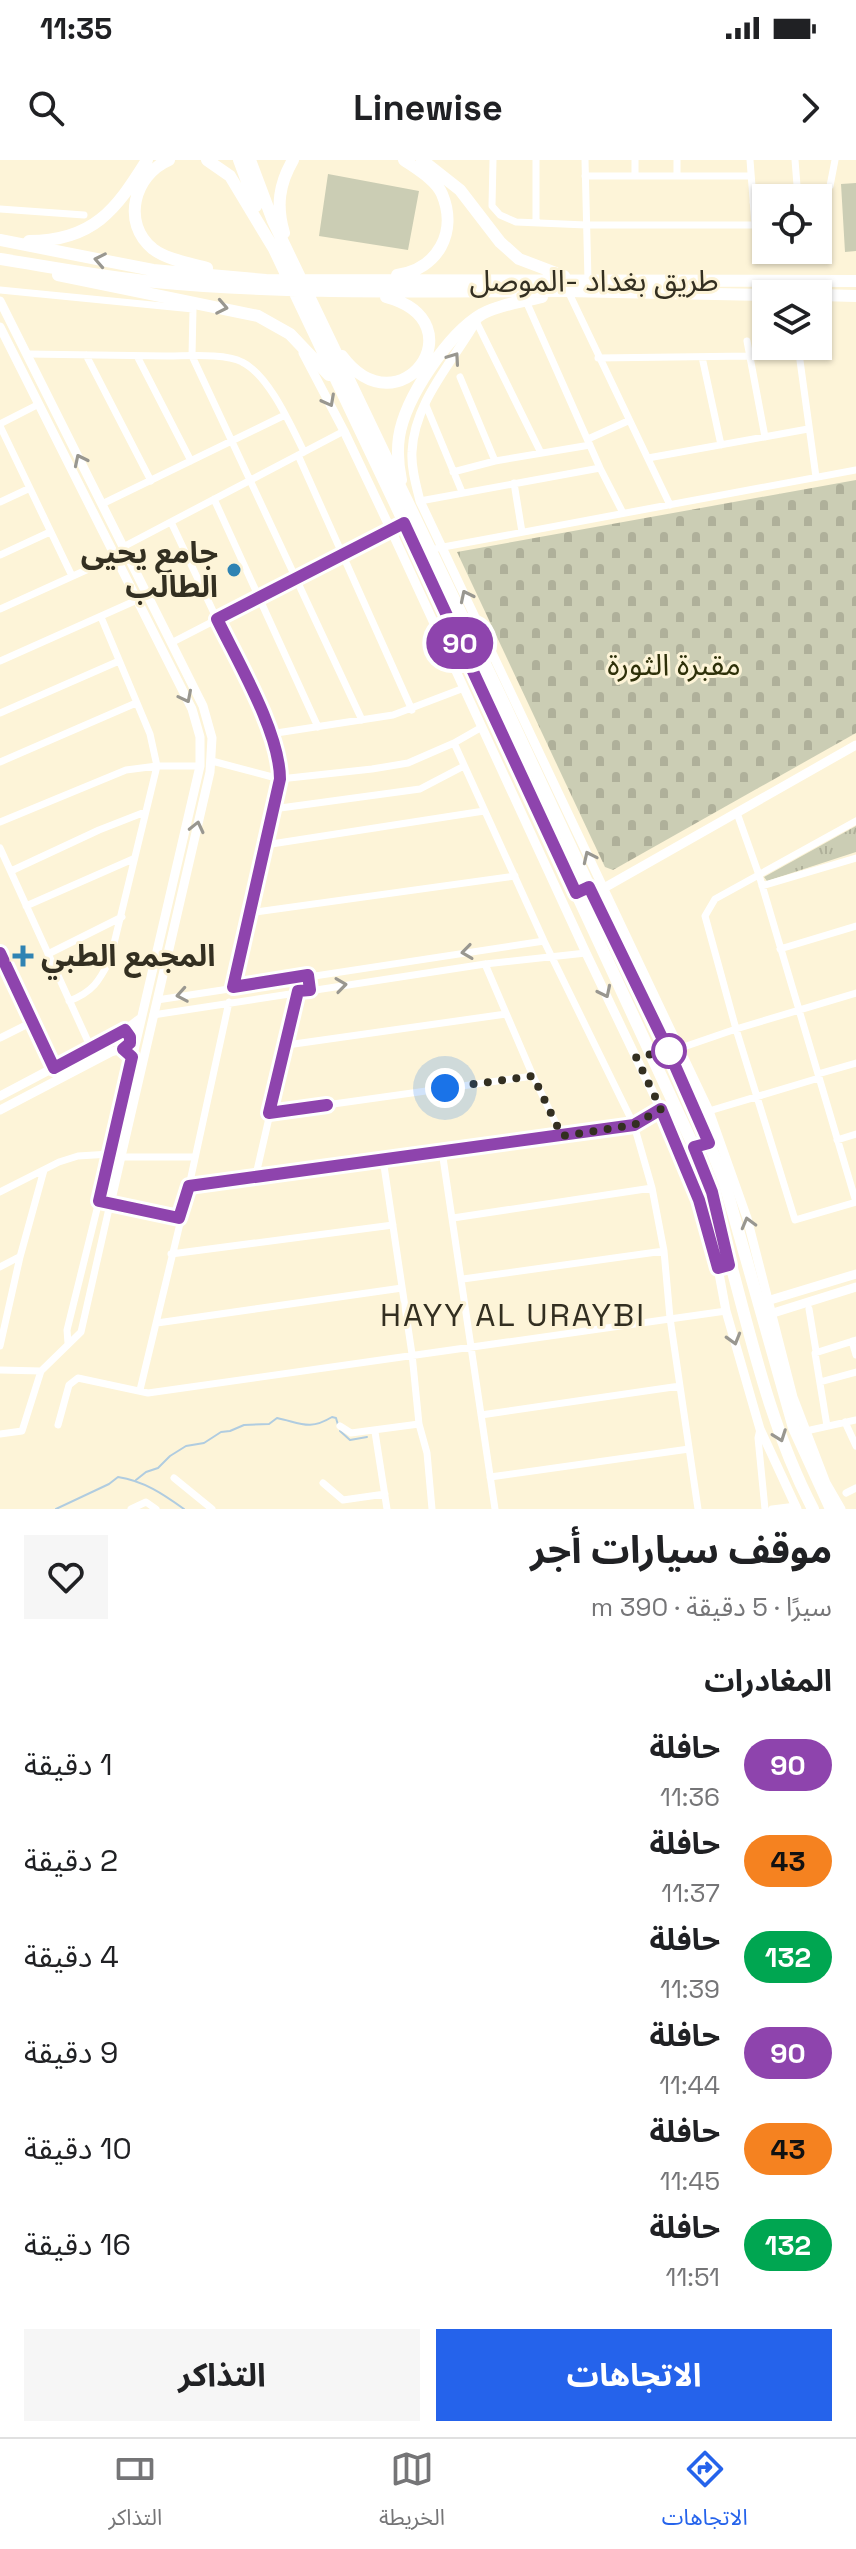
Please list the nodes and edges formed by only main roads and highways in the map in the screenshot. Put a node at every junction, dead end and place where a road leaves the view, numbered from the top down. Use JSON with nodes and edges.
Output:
{"nodes":[{"id":1,"x":147,"y":160,"type":"edge"},
{"id":2,"x":169,"y":160,"type":"edge"},
{"id":3,"x":207,"y":160,"type":"edge"},
{"id":4,"x":239,"y":160,"type":"edge"},
{"id":5,"x":250,"y":160,"type":"edge"},
{"id":6,"x":293,"y":160,"type":"edge"},
{"id":7,"x":404,"y":160,"type":"edge"},
{"id":8,"x":422,"y":160,"type":"edge"},
{"id":9,"x":4,"y":241,"type":"edge"},
{"id":10,"x":274,"y":249,"type":"junction"},
{"id":11,"x":0,"y":259,"type":"edge"},
{"id":12,"x":37,"y":266,"type":"junction"},
{"id":13,"x":295,"y":266,"type":"junction"},
{"id":14,"x":233,"y":276,"type":"junction"},
{"id":15,"x":583,"y":280,"type":"junction"},
{"id":16,"x":357,"y":281,"type":"junction"},
{"id":17,"x":856,"y":281,"type":"edge"},
{"id":18,"x":268,"y":285,"type":"junction"},
{"id":19,"x":568,"y":291,"type":"junction"},
{"id":20,"x":371,"y":293,"type":"junction"},
{"id":21,"x":752,"y":295,"type":"edge"},
{"id":22,"x":832,"y":295,"type":"edge"},
{"id":23,"x":856,"y":296,"type":"edge"},
{"id":24,"x":324,"y":327,"type":"junction"},
{"id":25,"x":339,"y":390,"type":"junction"},
{"id":26,"x":414,"y":504,"type":"junction"},
{"id":27,"x":589,"y":887,"type":"junction"},
{"id":28,"x":576,"y":893,"type":"junction"},
{"id":29,"x":709,"y":1143,"type":"junction"},
{"id":30,"x":694,"y":1147,"type":"junction"},
{"id":31,"x":740,"y":1244,"type":"junction"},
{"id":32,"x":756,"y":1257,"type":"road end"},
{"id":33,"x":813,"y":1509,"type":"edge"},
{"id":34,"x":831,"y":1509,"type":"edge"}],
"edges":[{"from":1,"to":9,"type":"highway"},
{"from":2,"to":14,"type":"highway"},
{"from":3,"to":10,"type":"highway"},
{"from":4,"to":10,"type":"highway"},
{"from":5,"to":13,"type":"highway"},
{"from":6,"to":13,"type":"highway"},
{"from":7,"to":16,"type":"highway"},
{"from":8,"to":15,"type":"highway"},
{"from":14,"to":9,"type":"highway","one_way":true},
{"from":10,"to":25,"type":"highway"},
{"from":11,"to":12,"type":"highway"},
{"from":12,"to":18,"type":"highway"},
{"from":12,"to":25,"type":"highway","one_way":true},
{"from":13,"to":24,"type":"highway"},
{"from":14,"to":18,"type":"highway"},
{"from":15,"to":16,"type":"highway","name":"طريق بغداد -الموصل"},
{"from":15,"to":17,"type":"highway","name":"طريق بغداد -الموصل"},
{"from":16,"to":18,"type":"highway","name":"طريق بغداد -الموصل"},
{"from":18,"to":20,"type":"highway"},
{"from":19,"to":20,"type":"highway"},
{"from":19,"to":21,"type":"highway"},
{"from":19,"to":26,"type":"highway"},
{"from":20,"to":24,"type":"highway"},
{"from":22,"to":23,"type":"highway"},
{"from":24,"to":26,"type":"highway"},
{"from":25,"to":28,"type":"highway"},
{"from":27,"to":26,"type":"highway","one_way":true},
{"from":27,"to":28,"type":"highway"},
{"from":27,"to":29,"type":"highway"},
{"from":28,"to":30,"type":"highway"},
{"from":29,"to":30,"type":"highway"},
{"from":29,"to":31,"type":"highway"},
{"from":30,"to":33,"type":"highway","one_way":true},
{"from":31,"to":32,"type":"highway"},
{"from":31,"to":34,"type":"highway"}]}
